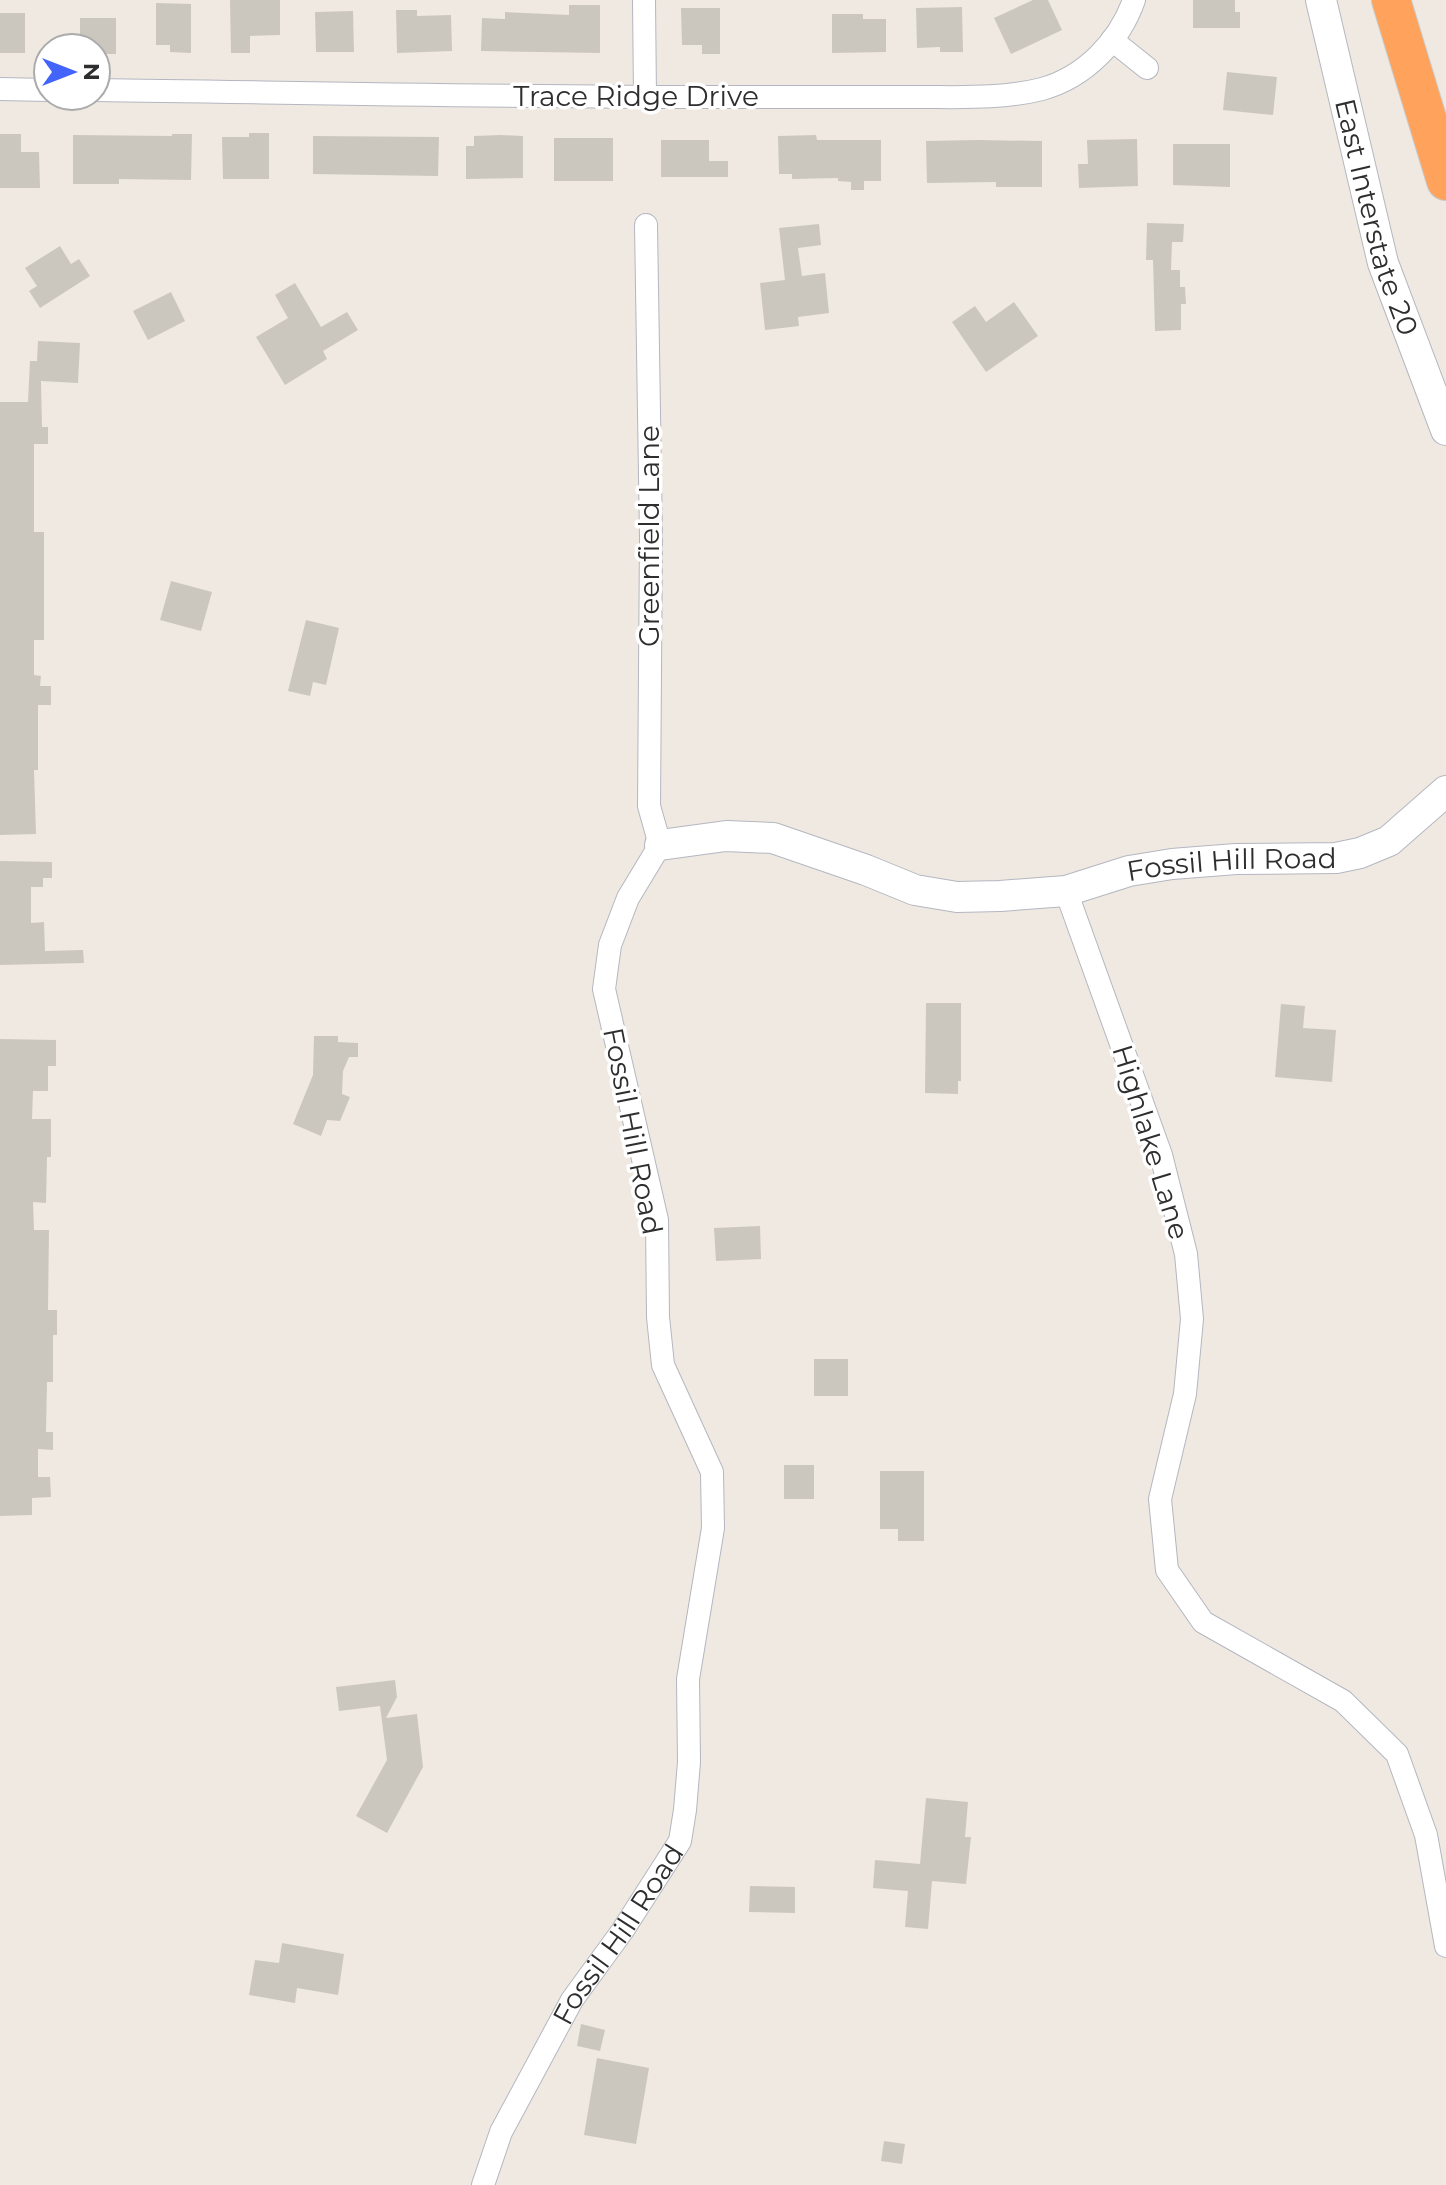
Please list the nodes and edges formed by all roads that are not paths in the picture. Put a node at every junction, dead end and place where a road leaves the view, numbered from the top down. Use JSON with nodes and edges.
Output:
{"nodes":[{"id":1,"x":644,"y":0,"type":"edge"},
{"id":2,"x":1134,"y":0,"type":"edge"},
{"id":3,"x":1321,"y":0,"type":"edge"},
{"id":4,"x":1391,"y":0,"type":"edge"},
{"id":5,"x":1112,"y":40,"type":"junction"},
{"id":6,"x":1147,"y":68,"type":"dead end"},
{"id":7,"x":0,"y":89,"type":"edge"},
{"id":8,"x":32,"y":90,"type":"edge"},
{"id":9,"x":112,"y":90,"type":"edge"},
{"id":10,"x":645,"y":97,"type":"junction"},
{"id":11,"x":1446,"y":181,"type":"edge"},
{"id":12,"x":646,"y":225,"type":"dead end"},
{"id":13,"x":1446,"y":430,"type":"edge"},
{"id":14,"x":1446,"y":791,"type":"edge"},
{"id":15,"x":660,"y":845,"type":"junction"},
{"id":16,"x":1066,"y":891,"type":"junction"},
{"id":17,"x":1446,"y":1946,"type":"edge"},
{"id":18,"x":483,"y":2185,"type":"edge"}],
"edges":[{"from":1,"to":10,"type":"street"},
{"from":2,"to":5,"type":"street","name":"Trace Ridge Drive"},
{"from":3,"to":13,"type":"street","name":"East Interstate 20"},
{"from":4,"to":11,"type":"highway"},
{"from":5,"to":6,"type":"street"},
{"from":5,"to":10,"type":"street","name":"Trace Ridge Drive"},
{"from":7,"to":8,"type":"street"},
{"from":9,"to":10,"type":"street","name":"Trace Ridge Drive"},
{"from":12,"to":15,"type":"street","name":"Greenfield Lane"},
{"from":14,"to":16,"type":"street","name":"Fossil Hill Road"},
{"from":15,"to":16,"type":"street","name":"Fossil Hill Road"},
{"from":15,"to":18,"type":"street","name":"Fossil Hill Road"},
{"from":16,"to":17,"type":"street","name":"Highlake Lane"}]}
